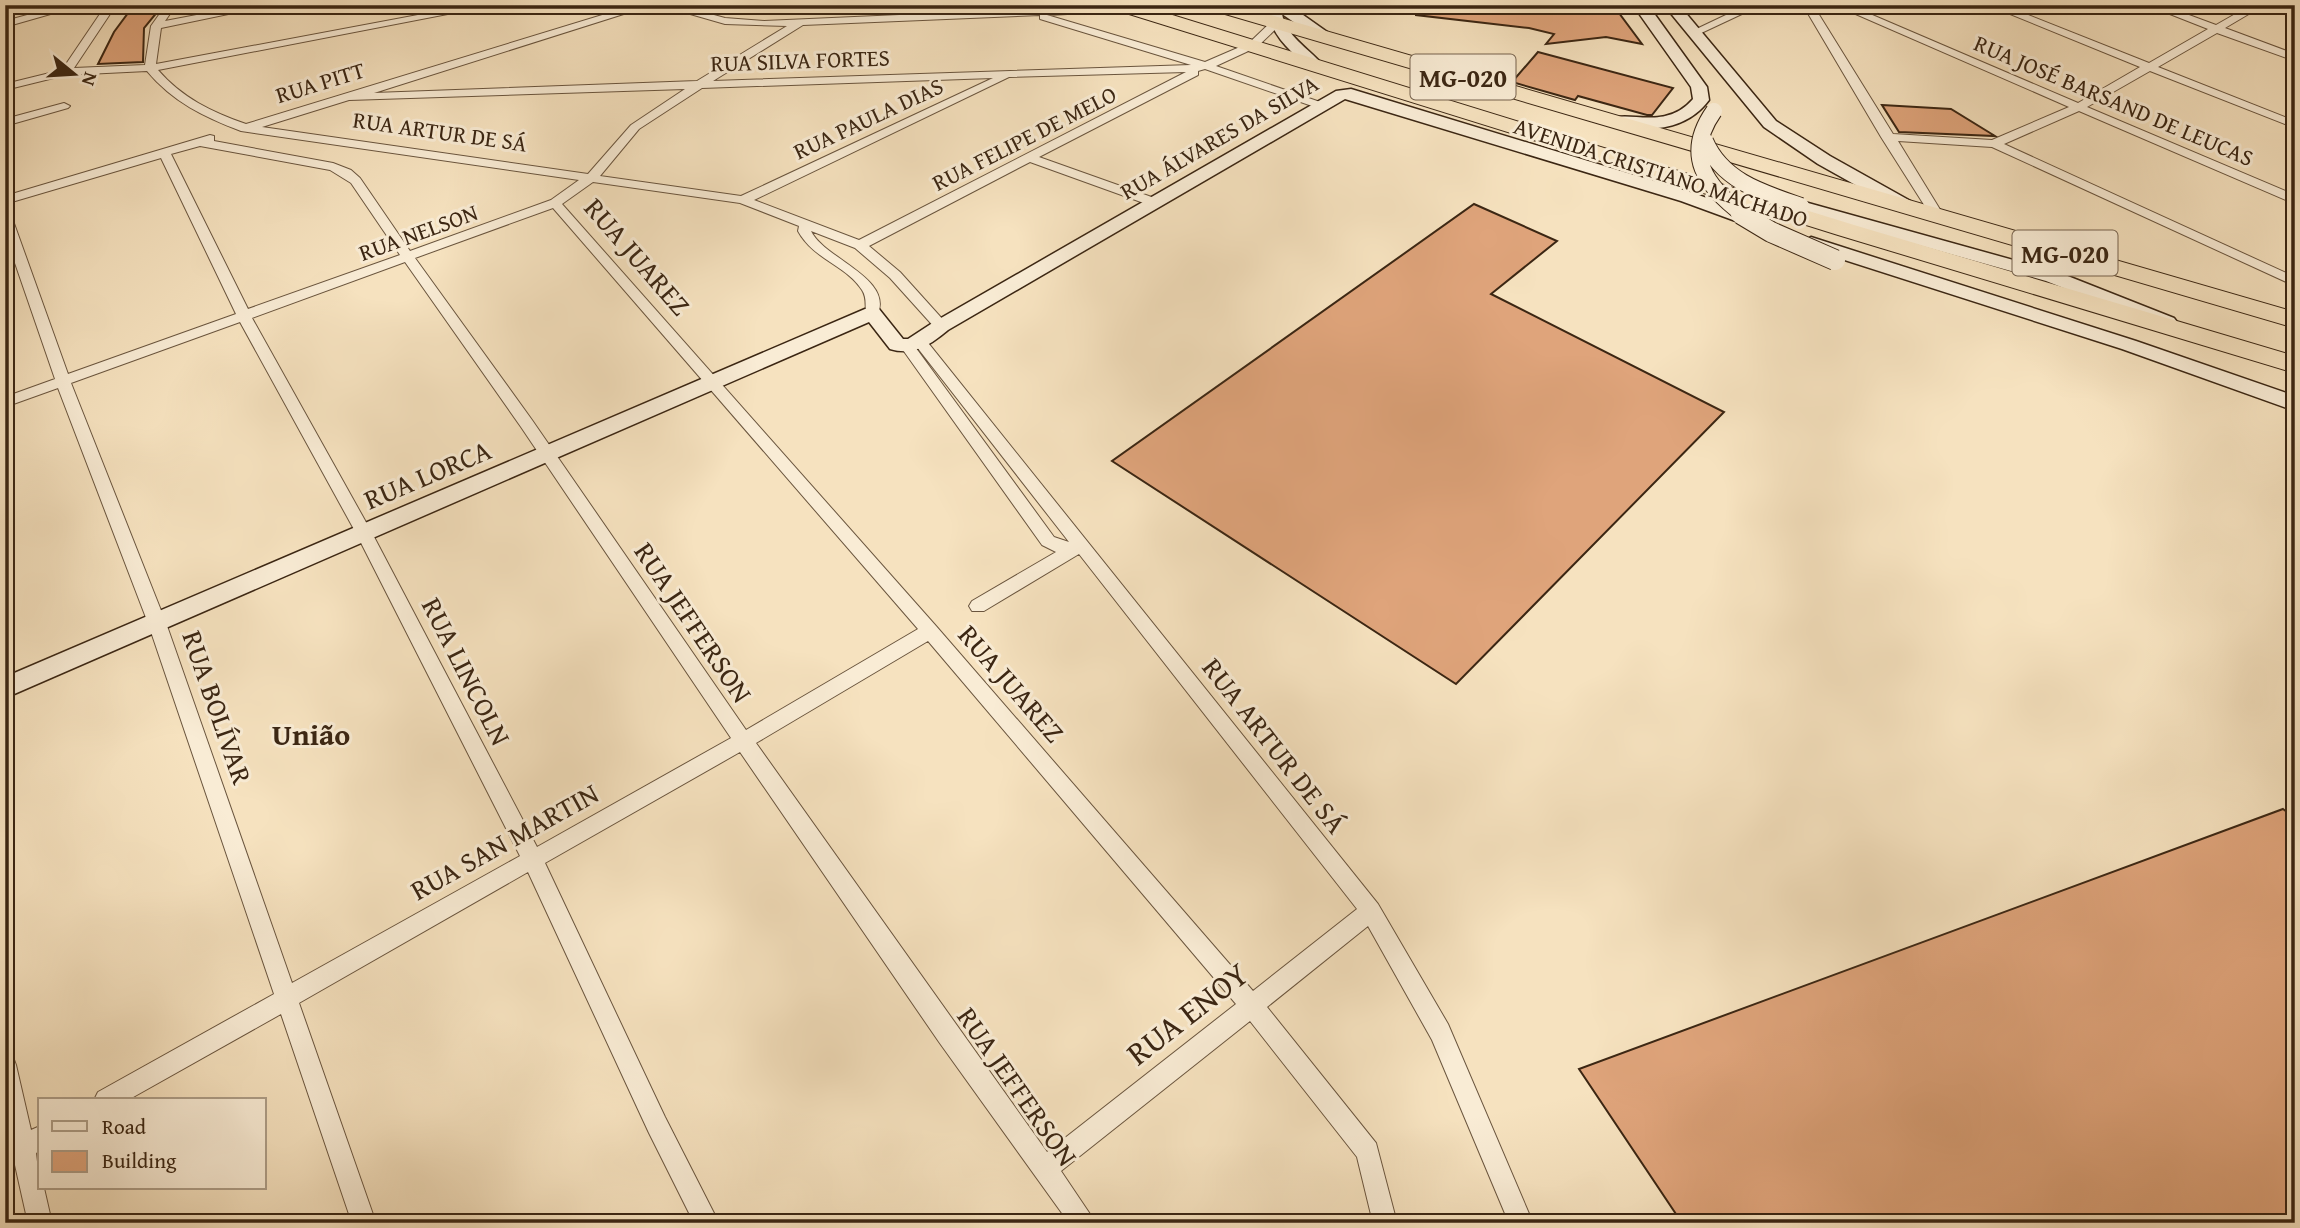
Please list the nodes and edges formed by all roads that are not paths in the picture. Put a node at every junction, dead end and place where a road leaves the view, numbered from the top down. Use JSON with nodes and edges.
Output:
{"nodes":[{"id":1,"x":77,"y":5,"type":"edge"},
{"id":2,"x":111,"y":5,"type":"edge"},
{"id":3,"x":171,"y":5,"type":"edge"},
{"id":4,"x":267,"y":5,"type":"edge"},
{"id":5,"x":489,"y":5,"type":"edge"},
{"id":6,"x":647,"y":5,"type":"edge"},
{"id":7,"x":664,"y":5,"type":"edge"},
{"id":8,"x":1007,"y":5,"type":"edge"},
{"id":9,"x":1215,"y":5,"type":"edge"},
{"id":10,"x":1640,"y":5,"type":"edge"},
{"id":11,"x":1652,"y":5,"type":"edge"},
{"id":12,"x":1671,"y":5,"type":"edge"},
{"id":13,"x":1756,"y":5,"type":"edge"},
{"id":14,"x":1808,"y":5,"type":"edge"},
{"id":15,"x":1840,"y":5,"type":"edge"},
{"id":16,"x":1993,"y":5,"type":"edge"},
{"id":17,"x":2152,"y":5,"type":"edge"},
{"id":18,"x":2259,"y":5,"type":"edge"},
{"id":19,"x":1124,"y":6,"type":"edge"},
{"id":20,"x":1276,"y":11,"type":"edge"},
{"id":21,"x":1028,"y":12,"type":"junction"},
{"id":22,"x":801,"y":22,"type":"junction"},
{"id":23,"x":5,"y":23,"type":"edge"},
{"id":24,"x":156,"y":26,"type":"junction"},
{"id":25,"x":2215,"y":28,"type":"junction"},
{"id":26,"x":1686,"y":36,"type":"junction"},
{"id":27,"x":1253,"y":45,"type":"junction"},
{"id":28,"x":2295,"y":58,"type":"edge"},
{"id":29,"x":1314,"y":64,"type":"junction"},
{"id":30,"x":1206,"y":66,"type":"junction"},
{"id":31,"x":2149,"y":66,"type":"junction"},
{"id":32,"x":150,"y":68,"type":"junction"},
{"id":33,"x":66,"y":72,"type":"junction"},
{"id":34,"x":1010,"y":74,"type":"junction"},
{"id":35,"x":1367,"y":80,"type":"junction"},
{"id":36,"x":697,"y":85,"type":"junction"},
{"id":37,"x":5,"y":87,"type":"edge"},
{"id":38,"x":343,"y":97,"type":"junction"},
{"id":39,"x":1319,"y":105,"type":"junction"},
{"id":40,"x":64,"y":106,"type":"dead end"},
{"id":41,"x":2077,"y":108,"type":"junction"},
{"id":42,"x":1714,"y":110,"type":"junction"},
{"id":43,"x":1600,"y":117,"type":"junction"},
{"id":44,"x":1436,"y":120,"type":"junction"},
{"id":45,"x":5,"y":123,"type":"edge"},
{"id":46,"x":2295,"y":125,"type":"edge"},
{"id":47,"x":245,"y":128,"type":"junction"},
{"id":48,"x":1887,"y":137,"type":"junction"},
{"id":49,"x":200,"y":142,"type":"junction"},
{"id":50,"x":1994,"y":144,"type":"junction"},
{"id":51,"x":164,"y":152,"type":"junction"},
{"id":52,"x":1032,"y":159,"type":"junction"},
{"id":53,"x":592,"y":177,"type":"junction"},
{"id":54,"x":5,"y":200,"type":"edge"},
{"id":55,"x":743,"y":200,"type":"junction"},
{"id":56,"x":2295,"y":200,"type":"edge"},
{"id":57,"x":555,"y":203,"type":"junction"},
{"id":58,"x":1156,"y":203,"type":"junction"},
{"id":59,"x":1908,"y":207,"type":"junction"},
{"id":60,"x":5,"y":215,"type":"edge"},
{"id":61,"x":1938,"y":216,"type":"junction"},
{"id":62,"x":806,"y":225,"type":"junction"},
{"id":63,"x":860,"y":245,"type":"junction"},
{"id":64,"x":407,"y":259,"type":"junction"},
{"id":65,"x":2295,"y":282,"type":"edge"},
{"id":66,"x":872,"y":313,"type":"junction"},
{"id":67,"x":244,"y":316,"type":"junction"},
{"id":68,"x":2295,"y":320,"type":"edge"},
{"id":69,"x":941,"y":326,"type":"junction"},
{"id":70,"x":2203,"y":337,"type":"junction"},
{"id":71,"x":914,"y":344,"type":"junction"},
{"id":72,"x":2129,"y":345,"type":"junction"},
{"id":73,"x":2295,"y":365,"type":"edge"},
{"id":74,"x":709,"y":381,"type":"junction"},
{"id":75,"x":63,"y":382,"type":"junction"},
{"id":76,"x":5,"y":402,"type":"edge"},
{"id":77,"x":2295,"y":404,"type":"edge"},
{"id":78,"x":548,"y":454,"type":"junction"},
{"id":79,"x":364,"y":533,"type":"junction"},
{"id":80,"x":1079,"y":547,"type":"junction"},
{"id":81,"x":978,"y":607,"type":"dead end"},
{"id":82,"x":157,"y":623,"type":"junction"},
{"id":83,"x":930,"y":631,"type":"junction"},
{"id":84,"x":5,"y":688,"type":"edge"},
{"id":85,"x":743,"y":741,"type":"junction"},
{"id":86,"x":533,"y":859,"type":"junction"},
{"id":87,"x":1371,"y":911,"type":"junction"},
{"id":88,"x":288,"y":998,"type":"junction"},
{"id":89,"x":1251,"y":1005,"type":"junction"},
{"id":90,"x":5,"y":1065,"type":"edge"},
{"id":91,"x":110,"y":1098,"type":"edge"},
{"id":92,"x":23,"y":1147,"type":"edge"},
{"id":93,"x":1044,"y":1169,"type":"junction"},
{"id":94,"x":40,"y":1223,"type":"edge"},
{"id":95,"x":365,"y":1223,"type":"edge"},
{"id":96,"x":707,"y":1223,"type":"edge"},
{"id":97,"x":1084,"y":1223,"type":"edge"},
{"id":98,"x":1385,"y":1223,"type":"edge"},
{"id":99,"x":1521,"y":1223,"type":"edge"}],
"edges":[{"from":1,"to":23,"type":"street"},
{"from":2,"to":33,"type":"street"},
{"from":3,"to":24,"type":"street"},
{"from":4,"to":24,"type":"street"},
{"from":5,"to":32,"type":"street"},
{"from":6,"to":38,"type":"street","name":"RUA PITT"},
{"from":7,"to":22,"type":"street"},
{"from":8,"to":21,"type":"street"},
{"from":9,"to":20,"type":"highway","name":"AVENIDA CRISTIANO MACHADO"},
{"from":10,"to":43,"type":"main road"},
{"from":11,"to":26,"type":"main road"},
{"from":12,"to":26,"type":"main road"},
{"from":13,"to":26,"type":"street"},
{"from":14,"to":48,"type":"street"},
{"from":15,"to":41,"type":"street","name":"RUA JOSÉ BARSAND DE LEUCAS"},
{"from":16,"to":31,"type":"street"},
{"from":17,"to":25,"type":"street"},
{"from":18,"to":25,"type":"street"},
{"from":19,"to":21,"type":"street"},
{"from":19,"to":27,"type":"highway","name":"AVENIDA CRISTIANO MACHADO"},
{"from":20,"to":27,"type":"street","name":"RUA SILVA FORTES"},
{"from":20,"to":29,"type":"main road","number":"MG-020"},
{"from":20,"to":43,"type":"highway","name":"AVENIDA CRISTIANO MACHADO","number":"MG-020"},
{"from":21,"to":22,"type":"street"},
{"from":21,"to":30,"type":"street"},
{"from":22,"to":36,"type":"street","name":"RUA NELSON"},
{"from":24,"to":32,"type":"street"},
{"from":25,"to":28,"type":"street"},
{"from":25,"to":31,"type":"street"},
{"from":26,"to":42,"type":"main road"},
{"from":26,"to":59,"type":"main road"},
{"from":27,"to":29,"type":"highway","name":"AVENIDA CRISTIANO MACHADO"},
{"from":27,"to":30,"type":"street","name":"RUA SILVA FORTES"},
{"from":29,"to":35,"type":"highway","name":"AVENIDA CRISTIANO MACHADO","number":"MG-020"},
{"from":30,"to":34,"type":"street","name":"RUA SILVA FORTES"},
{"from":30,"to":39,"type":"street"},
{"from":30,"to":52,"type":"street","name":"RUA FELIPE DE MELO"},
{"from":31,"to":41,"type":"street"},
{"from":31,"to":46,"type":"street"},
{"from":32,"to":33,"type":"street"},
{"from":32,"to":47,"type":"street","name":"RUA ARTUR DE SÁ"},
{"from":33,"to":37,"type":"street"},
{"from":34,"to":36,"type":"street","name":"RUA SILVA FORTES"},
{"from":34,"to":55,"type":"street","name":"RUA PAULA DIAS"},
{"from":35,"to":44,"type":"highway"},
{"from":35,"to":70,"type":"highway","name":"AVENIDA CRISTIANO MACHADO","number":"MG-020"},
{"from":36,"to":38,"type":"street","name":"RUA SILVA FORTES"},
{"from":36,"to":53,"type":"street","name":"RUA NELSON"},
{"from":38,"to":47,"type":"street","name":"RUA PITT"},
{"from":39,"to":44,"type":"main road","name":"RUA ÁLVARES DA SILVA"},
{"from":39,"to":58,"type":"main road","name":"RUA ÁLVARES DA SILVA"},
{"from":40,"to":45,"type":"street"},
{"from":41,"to":50,"type":"street"},
{"from":41,"to":56,"type":"street","name":"RUA JOSÉ BARSAND DE LEUCAS"},
{"from":42,"to":70,"type":"main road","name":"AVENIDA CRISTIANO MACHADO","bridge":true},
{"from":42,"to":72,"type":"main road","name":"AVENIDA CRISTIANO MACHADO","bridge":true},
{"from":43,"to":59,"type":"highway","name":"AVENIDA CRISTIANO MACHADO","number":"MG-020"},
{"from":44,"to":72,"type":"main road","name":"RUA ÁLVARES DA SILVA"},
{"from":47,"to":49,"type":"street","name":"RUA PITT"},
{"from":47,"to":53,"type":"street","name":"RUA ARTUR DE SÁ"},
{"from":48,"to":50,"type":"street"},
{"from":48,"to":61,"type":"street"},
{"from":49,"to":51,"type":"street","name":"RUA PITT"},
{"from":49,"to":64,"type":"street","name":"RUA JEFFERSON"},
{"from":50,"to":65,"type":"street"},
{"from":51,"to":54,"type":"street","name":"RUA PITT"},
{"from":51,"to":67,"type":"street","name":"RUA LINCOLN"},
{"from":52,"to":58,"type":"street"},
{"from":52,"to":63,"type":"street","name":"RUA FELIPE DE MELO"},
{"from":53,"to":55,"type":"street","name":"RUA ARTUR DE SÁ"},
{"from":53,"to":57,"type":"street","name":"RUA NELSON"},
{"from":55,"to":62,"type":"street","name":"RUA ARTUR DE SÁ"},
{"from":57,"to":64,"type":"street","name":"RUA NELSON"},
{"from":57,"to":74,"type":"street","name":"RUA JUAREZ"},
{"from":58,"to":69,"type":"main road","name":"RUA ÁLVARES DA SILVA"},
{"from":59,"to":61,"type":"highway","name":"AVENIDA CRISTIANO MACHADO","number":"MG-020"},
{"from":60,"to":75,"type":"street","name":"RUA BOLÍVAR"},
{"from":61,"to":68,"type":"highway","name":"AVENIDA CRISTIANO MACHADO","number":"MG-020"},
{"from":62,"to":63,"type":"street","name":"RUA ARTUR DE SÁ"},
{"from":62,"to":66,"type":"street","name":"RUA ARTUR DE SÁ"},
{"from":63,"to":69,"type":"street","name":"RUA ARTUR DE SÁ"},
{"from":64,"to":67,"type":"street","name":"RUA NELSON"},
{"from":64,"to":78,"type":"street","name":"RUA JEFFERSON"},
{"from":66,"to":71,"type":"main road","name":"RUA ARTUR DE SÁ"},
{"from":66,"to":74,"type":"main road","name":"RUA LORCA"},
{"from":67,"to":75,"type":"street","name":"RUA NELSON"},
{"from":67,"to":79,"type":"street","name":"RUA LINCOLN"},
{"from":69,"to":71,"type":"main road","name":"RUA ÁLVARES DA SILVA"},
{"from":70,"to":73,"type":"highway","name":"AVENIDA CRISTIANO MACHADO","number":"MG-020"},
{"from":71,"to":80,"type":"street","name":"RUA ARTUR DE SÁ"},
{"from":72,"to":77,"type":"main road","name":"RUA ÁLVARES DA SILVA"},
{"from":74,"to":78,"type":"main road","name":"RUA LORCA"},
{"from":74,"to":83,"type":"street","name":"RUA JUAREZ"},
{"from":75,"to":76,"type":"street","name":"RUA NELSON"},
{"from":75,"to":82,"type":"street","name":"RUA BOLÍVAR"},
{"from":78,"to":79,"type":"main road","name":"RUA LORCA"},
{"from":78,"to":85,"type":"street","name":"RUA JEFFERSON"},
{"from":79,"to":82,"type":"main road","name":"RUA LORCA"},
{"from":79,"to":86,"type":"street","name":"RUA LINCOLN"},
{"from":80,"to":81,"type":"street"},
{"from":80,"to":87,"type":"street","name":"RUA ARTUR DE SÁ"},
{"from":82,"to":84,"type":"main road","name":"RUA LORCA"},
{"from":82,"to":88,"type":"street","name":"RUA BOLÍVAR"},
{"from":83,"to":85,"type":"street","name":"RUA SAN MARTIN"},
{"from":83,"to":89,"type":"street","name":"RUA JUAREZ"},
{"from":85,"to":86,"type":"street","name":"RUA SAN MARTIN"},
{"from":85,"to":93,"type":"street","name":"RUA JEFFERSON"},
{"from":86,"to":88,"type":"street","name":"RUA SAN MARTIN"},
{"from":86,"to":96,"type":"street","name":"RUA LINCOLN"},
{"from":87,"to":89,"type":"street","name":"RUA ENOY"},
{"from":87,"to":99,"type":"street","name":"RUA ARTUR DE SÁ"},
{"from":88,"to":91,"type":"street","name":"RUA SAN MARTIN"},
{"from":88,"to":95,"type":"street","name":"RUA BOLÍVAR"},
{"from":89,"to":93,"type":"street","name":"RUA ENOY"},
{"from":89,"to":98,"type":"street","name":"RUA JUAREZ"},
{"from":90,"to":92,"type":"street"},
{"from":92,"to":94,"type":"street"},
{"from":93,"to":97,"type":"street","name":"RUA JEFFERSON"}]}
